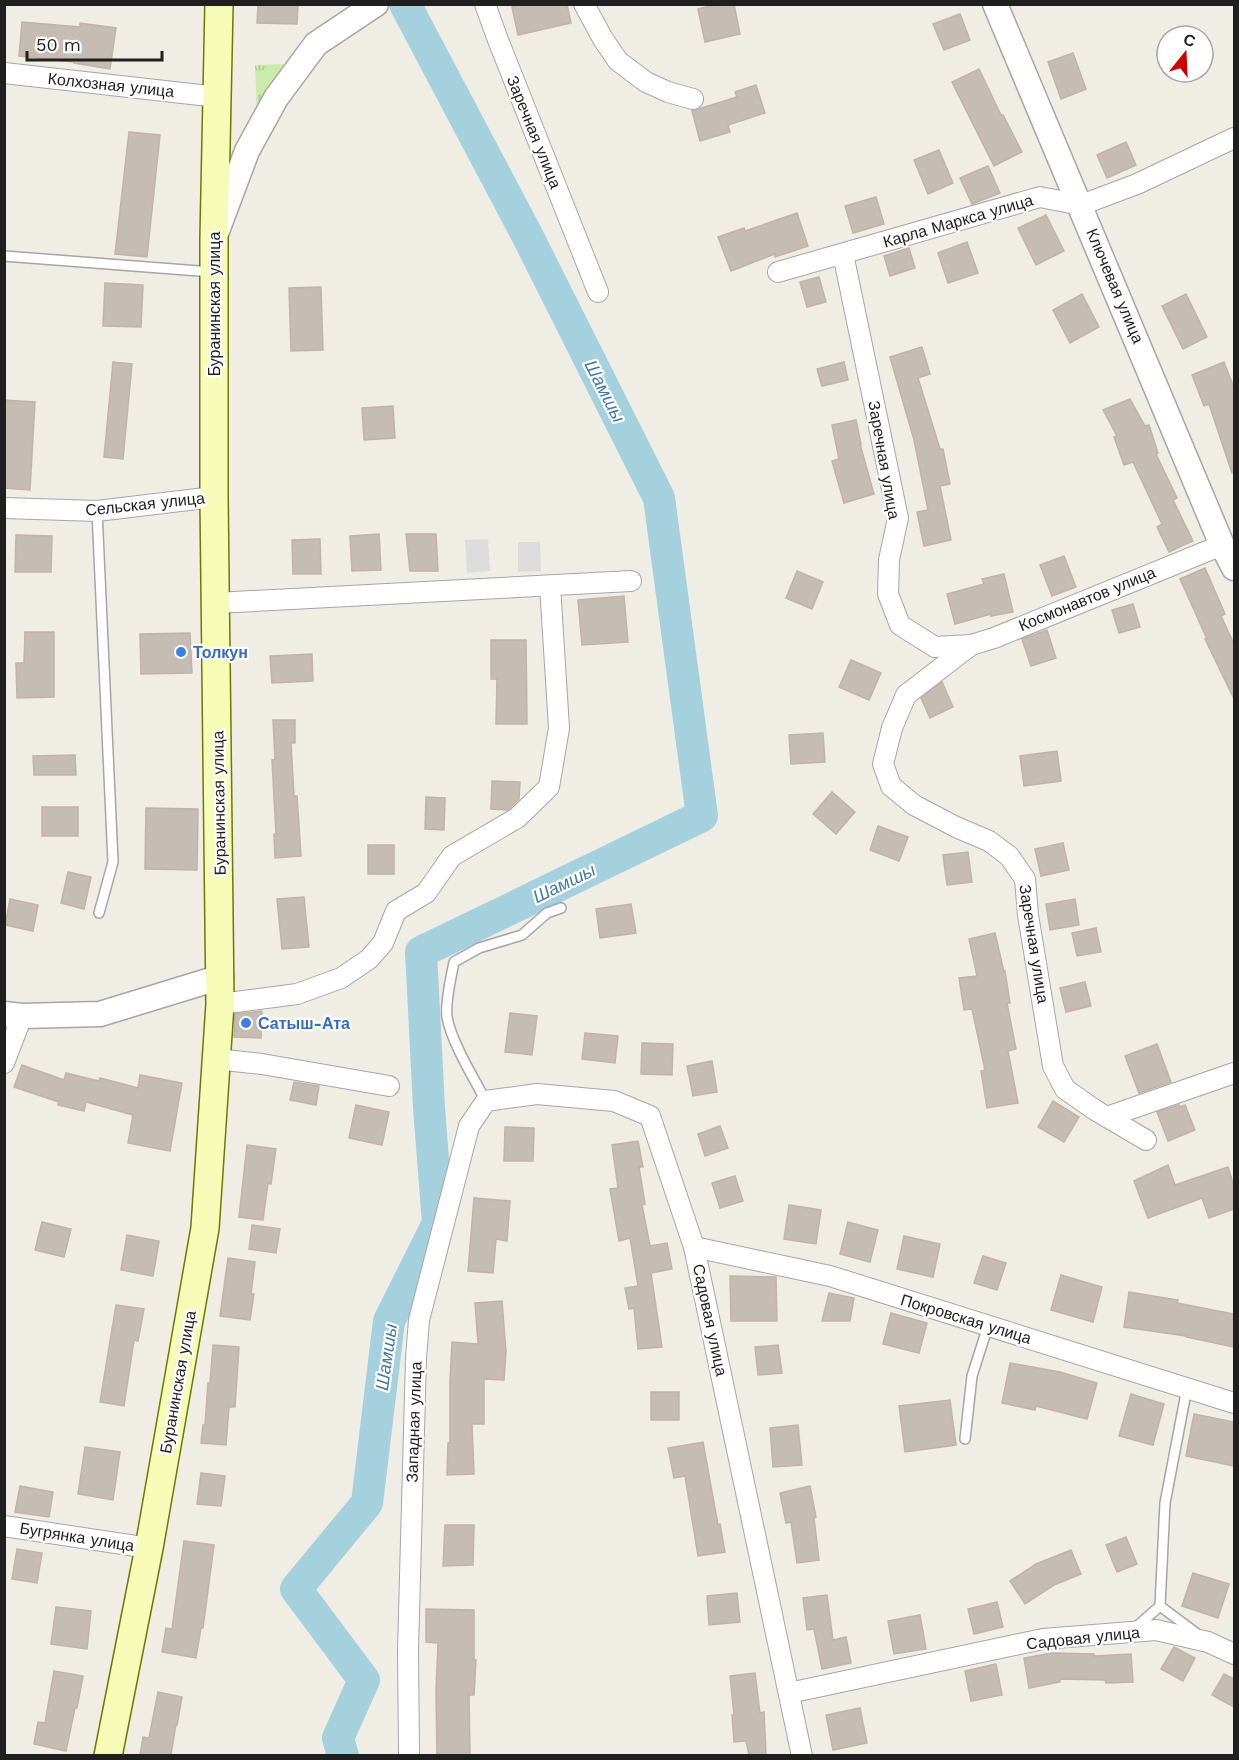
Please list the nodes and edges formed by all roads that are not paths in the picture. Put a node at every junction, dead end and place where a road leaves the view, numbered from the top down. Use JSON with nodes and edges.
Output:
{"nodes":[{"id":1,"x":219,"y":4,"type":"edge"},
{"id":2,"x":486,"y":4,"type":"edge"},
{"id":3,"x":584,"y":4,"type":"edge"},
{"id":4,"x":995,"y":4,"type":"edge"},
{"id":5,"x":374,"y":5,"type":"edge"},
{"id":6,"x":4,"y":73,"type":"edge"},
{"id":7,"x":218,"y":97,"type":"junction"},
{"id":8,"x":693,"y":99,"type":"dead end"},
{"id":9,"x":1234,"y":138,"type":"edge"},
{"id":10,"x":1081,"y":205,"type":"junction"},
{"id":11,"x":214,"y":239,"type":"junction"},
{"id":12,"x":843,"y":254,"type":"junction"},
{"id":13,"x":4,"y":256,"type":"edge"},
{"id":14,"x":214,"y":272,"type":"junction"},
{"id":15,"x":778,"y":272,"type":"dead end"},
{"id":16,"x":598,"y":292,"type":"dead end"},
{"id":17,"x":214,"y":497,"type":"junction"},
{"id":18,"x":4,"y":508,"type":"edge"},
{"id":19,"x":97,"y":511,"type":"junction"},
{"id":20,"x":1231,"y":559,"type":"edge"},
{"id":21,"x":631,"y":581,"type":"dead end"},
{"id":22,"x":550,"y":586,"type":"junction"},
{"id":23,"x":216,"y":603,"type":"junction"},
{"id":24,"x":971,"y":645,"type":"junction"},
{"id":25,"x":955,"y":658,"type":"joint"},
{"id":26,"x":561,"y":909,"type":"dead end"},
{"id":27,"x":99,"y":914,"type":"dead end"},
{"id":28,"x":221,"y":977,"type":"junction"},
{"id":29,"x":220,"y":1004,"type":"junction"},
{"id":30,"x":13,"y":1015,"type":"edge"},
{"id":31,"x":216,"y":1059,"type":"junction"},
{"id":32,"x":4,"y":1063,"type":"edge"},
{"id":33,"x":1234,"y":1073,"type":"edge"},
{"id":34,"x":388,"y":1086,"type":"dead end"},
{"id":35,"x":486,"y":1101,"type":"junction"},
{"id":36,"x":1107,"y":1117,"type":"junction"},
{"id":37,"x":1146,"y":1140,"type":"dead end"},
{"id":38,"x":694,"y":1247,"type":"junction"},
{"id":39,"x":988,"y":1326,"type":"junction"},
{"id":40,"x":1187,"y":1388,"type":"junction"},
{"id":41,"x":1234,"y":1403,"type":"edge"},
{"id":42,"x":965,"y":1439,"type":"dead end"},
{"id":43,"x":4,"y":1526,"type":"edge"},
{"id":44,"x":149,"y":1548,"type":"junction"},
{"id":45,"x":1160,"y":1606,"type":"junction"},
{"id":46,"x":1131,"y":1632,"type":"junction"},
{"id":47,"x":1208,"y":1642,"type":"junction"},
{"id":48,"x":1234,"y":1654,"type":"edge"},
{"id":49,"x":789,"y":1693,"type":"junction"},
{"id":50,"x":108,"y":1755,"type":"edge"},
{"id":51,"x":409,"y":1755,"type":"edge"},
{"id":52,"x":802,"y":1755,"type":"edge"}],
"edges":[{"from":1,"to":7,"type":"main road","name":"Буранинская улица"},
{"from":2,"to":16,"type":"street","name":"Заречная улица"},
{"from":3,"to":8,"type":"street"},
{"from":4,"to":10,"type":"street","name":"Ключевая улица"},
{"from":5,"to":11,"type":"street"},
{"from":6,"to":7,"type":"street","name":"Колхозная улица"},
{"from":7,"to":11,"type":"main road","name":"Буранинская улица"},
{"from":9,"to":10,"type":"street"},
{"from":10,"to":12,"type":"street","name":"Карла Маркса улица"},
{"from":10,"to":20,"type":"street","name":"Ключевая улица"},
{"from":11,"to":14,"type":"main road","name":"Буранинская улица"},
{"from":12,"to":15,"type":"street","name":"Карла Маркса улица"},
{"from":12,"to":24,"type":"street","name":"Заречная улица"},
{"from":13,"to":14,"type":"lane"},
{"from":14,"to":17,"type":"main road","name":"Буранинская улица"},
{"from":17,"to":19,"type":"street","name":"Сельская улица"},
{"from":17,"to":23,"type":"main road","name":"Буранинская улица"},
{"from":18,"to":19,"type":"street","name":"Сельская улица"},
{"from":19,"to":27,"type":"lane"},
{"from":20,"to":24,"type":"street","name":"Космонавтов улица"},
{"from":21,"to":22,"type":"street"},
{"from":22,"to":23,"type":"street"},
{"from":22,"to":29,"type":"street"},
{"from":23,"to":28,"type":"main road","name":"Буранинская улица"},
{"from":24,"to":25,"type":"street","name":"Космонавтов улица"},
{"from":25,"to":36,"type":"street","name":"Заречная улица"},
{"from":26,"to":35,"type":"lane"},
{"from":28,"to":29,"type":"main road","name":"Буранинская улица"},
{"from":28,"to":30,"type":"street"},
{"from":29,"to":31,"type":"main road","name":"Буранинская улица"},
{"from":30,"to":32,"type":"street"},
{"from":31,"to":34,"type":"street"},
{"from":31,"to":44,"type":"main road","name":"Буранинская улица"},
{"from":33,"to":36,"type":"street"},
{"from":35,"to":38,"type":"street","name":"Садовая улица"},
{"from":35,"to":51,"type":"street","name":"Западная улица"},
{"from":36,"to":37,"type":"street","name":"Заречная улица"},
{"from":38,"to":39,"type":"street","name":"Покровская улица"},
{"from":38,"to":49,"type":"street","name":"Садовая улица"},
{"from":39,"to":40,"type":"street","name":"Покровская улица"},
{"from":39,"to":42,"type":"lane"},
{"from":40,"to":41,"type":"street","name":"Покровская улица"},
{"from":40,"to":45,"type":"lane"},
{"from":43,"to":44,"type":"street","name":"Бугрянка улица"},
{"from":44,"to":50,"type":"main road","name":"Буранинская улица"},
{"from":45,"to":46,"type":"lane"},
{"from":45,"to":47,"type":"lane"},
{"from":46,"to":47,"type":"street","name":"Садовая улица"},
{"from":46,"to":49,"type":"street","name":"Садовая улица"},
{"from":47,"to":48,"type":"street","name":"Садовая улица"},
{"from":49,"to":52,"type":"street","name":"Садовая улица"}]}
